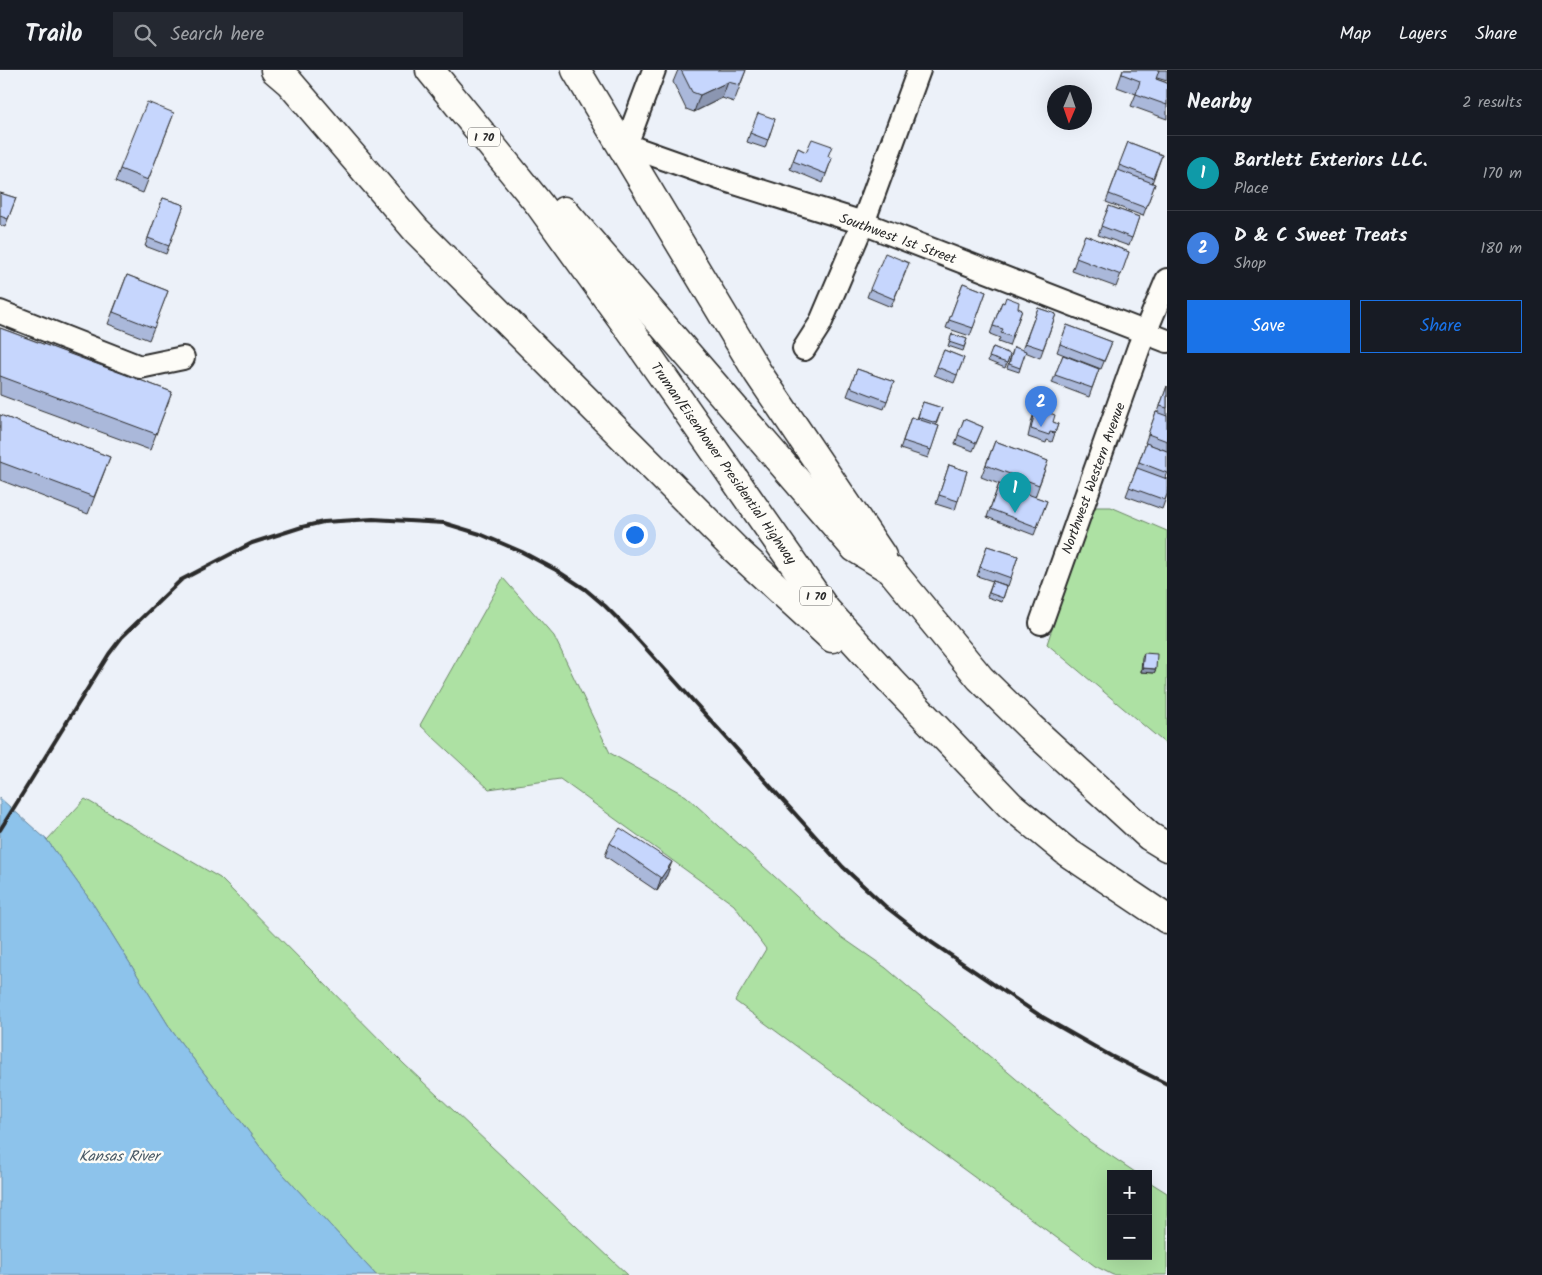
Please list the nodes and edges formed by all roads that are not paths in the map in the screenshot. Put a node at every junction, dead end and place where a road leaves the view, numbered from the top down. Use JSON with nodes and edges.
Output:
{"nodes":[{"id":1,"x":275,"y":70,"type":"edge"},
{"id":2,"x":430,"y":70,"type":"edge"},
{"id":3,"x":454,"y":70,"type":"edge"},
{"id":4,"x":576,"y":70,"type":"edge"},
{"id":5,"x":654,"y":70,"type":"edge"},
{"id":6,"x":919,"y":70,"type":"edge"},
{"id":7,"x":544,"y":199,"type":"junction"},
{"id":8,"x":863,"y":223,"type":"junction"},
{"id":9,"x":1167,"y":280,"type":"edge"},
{"id":10,"x":0,"y":312,"type":"edge"},
{"id":11,"x":1146,"y":333,"type":"junction"},
{"id":12,"x":1167,"y":341,"type":"edge"},
{"id":13,"x":804,"y":349,"type":"dead end"},
{"id":14,"x":182,"y":358,"type":"dead end"},
{"id":15,"x":891,"y":570,"type":"junction"},
{"id":16,"x":1041,"y":623,"type":"dead end"},
{"id":17,"x":963,"y":757,"type":"junction"},
{"id":18,"x":1167,"y":848,"type":"edge"},
{"id":19,"x":1167,"y":919,"type":"edge"}],
"edges":[{"from":1,"to":17,"type":"highway"},
{"from":2,"to":7,"type":"highway","name":"Truman/Eisenhower Presidential Highway","number":"I 70"},
{"from":3,"to":7,"type":"highway","name":"Truman/Eisenhower Presidential Highway","number":"I 70"},
{"from":4,"to":15,"type":"highway"},
{"from":5,"to":8,"type":"street","name":"Southwest 1st Street"},
{"from":6,"to":8,"type":"street"},
{"from":7,"to":15,"type":"highway","name":"Truman/Eisenhower Presidential Highway","number":"I 70"},
{"from":7,"to":17,"type":"highway","name":"Truman/Eisenhower Presidential Highway","number":"I 70"},
{"from":8,"to":11,"type":"street","name":"Southwest 1st Street"},
{"from":8,"to":13,"type":"street"},
{"from":9,"to":11,"type":"street","name":"Northwest Western Avenue"},
{"from":10,"to":14,"type":"street"},
{"from":11,"to":12,"type":"street","name":"Southwest 1st Street"},
{"from":11,"to":16,"type":"street","name":"Northwest Western Avenue"},
{"from":15,"to":18,"type":"highway","name":"Truman/Eisenhower Presidential Highway","number":"I 70"},
{"from":17,"to":19,"type":"highway","name":"Truman/Eisenhower Presidential Highway","number":"I 70"}]}
